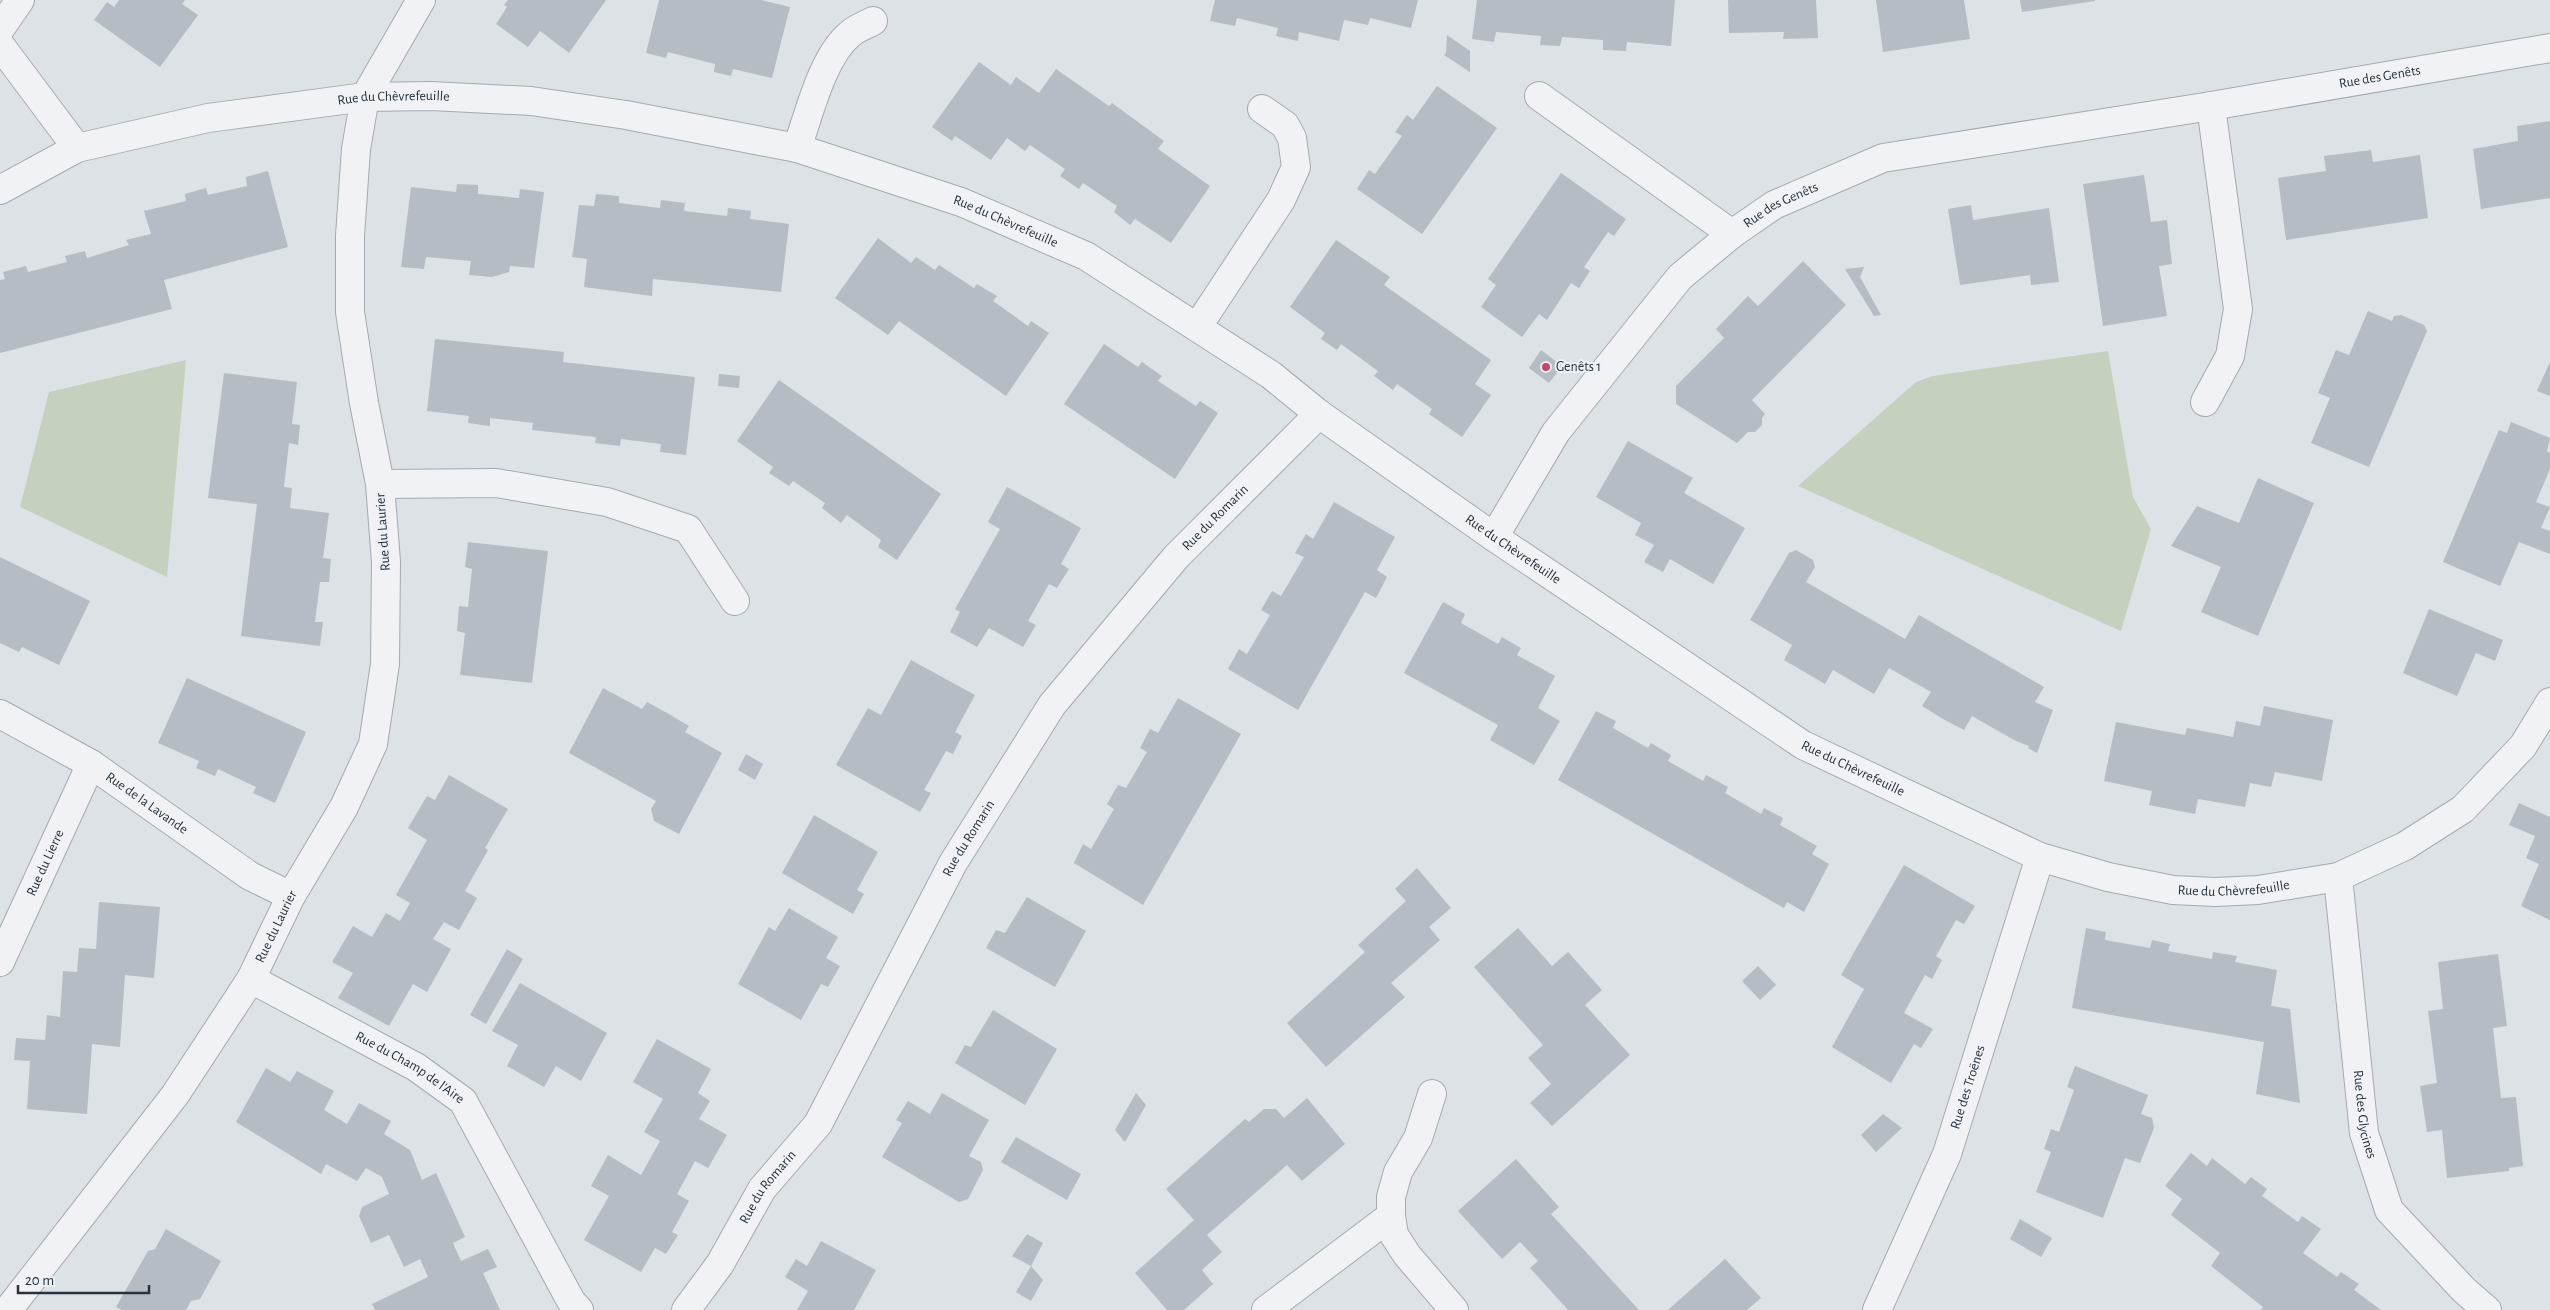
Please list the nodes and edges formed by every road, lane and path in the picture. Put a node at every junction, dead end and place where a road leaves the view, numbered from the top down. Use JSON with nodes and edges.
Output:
{"nodes":[{"id":1,"x":20,"y":0,"type":"edge"},
{"id":2,"x":421,"y":0,"type":"edge"},
{"id":3,"x":873,"y":20,"type":"dead end"},
{"id":4,"x":0,"y":29,"type":"edge"},
{"id":5,"x":0,"y":45,"type":"edge"},
{"id":6,"x":2550,"y":48,"type":"edge"},
{"id":7,"x":1539,"y":96,"type":"dead end"},
{"id":8,"x":365,"y":97,"type":"junction"},
{"id":9,"x":2211,"y":106,"type":"junction"},
{"id":10,"x":1262,"y":109,"type":"dead end"},
{"id":11,"x":77,"y":148,"type":"junction"},
{"id":12,"x":797,"y":148,"type":"junction"},
{"id":13,"x":0,"y":190,"type":"edge"},
{"id":14,"x":1732,"y":234,"type":"junction"},
{"id":15,"x":1198,"y":326,"type":"junction"},
{"id":16,"x":2205,"y":402,"type":"dead end"},
{"id":17,"x":1319,"y":414,"type":"junction"},
{"id":18,"x":380,"y":484,"type":"junction"},
{"id":19,"x":1494,"y":536,"type":"junction"},
{"id":20,"x":735,"y":601,"type":"dead end"},
{"id":21,"x":2550,"y":702,"type":"edge"},
{"id":22,"x":0,"y":714,"type":"edge"},
{"id":23,"x":92,"y":764,"type":"junction"},
{"id":24,"x":2040,"y":857,"type":"junction"},
{"id":25,"x":2338,"y":877,"type":"junction"},
{"id":26,"x":291,"y":896,"type":"junction"},
{"id":27,"x":0,"y":962,"type":"edge"},
{"id":28,"x":251,"y":979,"type":"junction"},
{"id":29,"x":1432,"y":1094,"type":"dead end"},
{"id":30,"x":1390,"y":1216,"type":"junction"},
{"id":31,"x":8,"y":1310,"type":"edge"},
{"id":32,"x":579,"y":1310,"type":"edge"},
{"id":33,"x":686,"y":1310,"type":"edge"},
{"id":34,"x":1266,"y":1310,"type":"edge"},
{"id":35,"x":1454,"y":1310,"type":"edge"},
{"id":36,"x":1877,"y":1310,"type":"edge"},
{"id":37,"x":2487,"y":1310,"type":"edge"}],
"edges":[{"from":1,"to":4,"type":"street"},
{"from":2,"to":8,"type":"street","name":"Rue du Laurier"},
{"from":3,"to":12,"type":"street"},
{"from":5,"to":11,"type":"street"},
{"from":6,"to":9,"type":"street","name":"Rue des Genêts"},
{"from":7,"to":14,"type":"street"},
{"from":8,"to":11,"type":"street","name":"Rue du Chèvrefeuille"},
{"from":8,"to":12,"type":"street","name":"Rue du Chèvrefeuille"},
{"from":8,"to":18,"type":"street","name":"Rue du Laurier"},
{"from":9,"to":14,"type":"street","name":"Rue des Genêts"},
{"from":9,"to":16,"type":"street"},
{"from":10,"to":15,"type":"street"},
{"from":11,"to":13,"type":"street","name":"Rue du Chèvrefeuille"},
{"from":12,"to":15,"type":"street","name":"Rue du Chèvrefeuille"},
{"from":14,"to":19,"type":"street","name":"Rue des Genêts"},
{"from":15,"to":17,"type":"street","name":"Rue du Chèvrefeuille"},
{"from":17,"to":19,"type":"street","name":"Rue du Chèvrefeuille"},
{"from":17,"to":33,"type":"street","name":"Rue du Romarin"},
{"from":18,"to":20,"type":"street","name":"Rue du Laurier"},
{"from":18,"to":26,"type":"street","name":"Rue du Laurier"},
{"from":19,"to":24,"type":"street","name":"Rue du Chèvrefeuille"},
{"from":21,"to":25,"type":"street","name":"Rue du Chèvrefeuille"},
{"from":22,"to":23,"type":"street","name":"Rue de la Lavande"},
{"from":23,"to":26,"type":"street","name":"Rue de la Lavande"},
{"from":23,"to":27,"type":"street","name":"Rue du Lierre"},
{"from":24,"to":25,"type":"street","name":"Rue du Chèvrefeuille"},
{"from":24,"to":36,"type":"street","name":"Rue des Troënes"},
{"from":25,"to":37,"type":"street","name":"Rue des Glycines"},
{"from":26,"to":28,"type":"street","name":"Rue du Laurier"},
{"from":28,"to":31,"type":"street","name":"Rue du Laurier"},
{"from":28,"to":32,"type":"street","name":"Rue du Champ de l'Aire"},
{"from":29,"to":30,"type":"street"},
{"from":30,"to":34,"type":"street"},
{"from":30,"to":35,"type":"street"}]}
